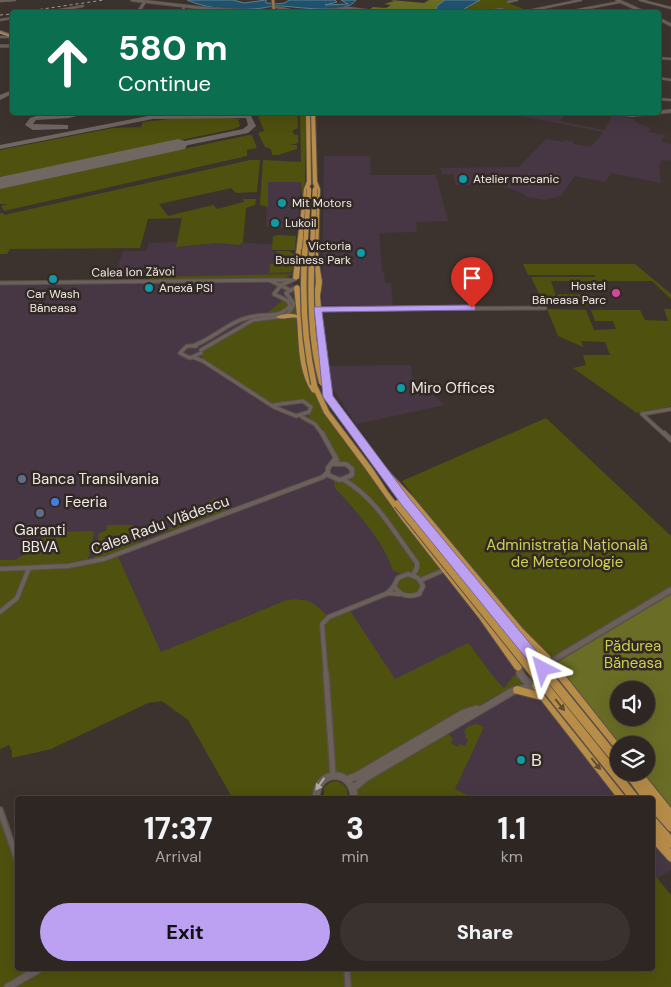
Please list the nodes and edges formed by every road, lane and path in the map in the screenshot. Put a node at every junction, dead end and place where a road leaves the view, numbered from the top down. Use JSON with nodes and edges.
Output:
{"nodes":[{"id":1,"x":15,"y":0,"type":"edge"},
{"id":2,"x":132,"y":0,"type":"edge"},
{"id":3,"x":517,"y":0,"type":"edge"},
{"id":4,"x":581,"y":0,"type":"edge"},
{"id":5,"x":617,"y":0,"type":"edge"},
{"id":6,"x":640,"y":0,"type":"edge"},
{"id":7,"x":0,"y":1,"type":"edge"},
{"id":8,"x":275,"y":1,"type":"edge"},
{"id":9,"x":508,"y":2,"type":"dead end"},
{"id":10,"x":144,"y":3,"type":"junction"},
{"id":11,"x":83,"y":6,"type":"dead end"},
{"id":12,"x":184,"y":7,"type":"junction"},
{"id":13,"x":275,"y":7,"type":"junction"},
{"id":14,"x":671,"y":8,"type":"edge"},
{"id":15,"x":60,"y":10,"type":"edge"},
{"id":16,"x":139,"y":10,"type":"edge"},
{"id":17,"x":183,"y":10,"type":"edge"},
{"id":18,"x":215,"y":10,"type":"edge"},
{"id":19,"x":270,"y":10,"type":"edge"},
{"id":20,"x":276,"y":10,"type":"edge"},
{"id":21,"x":288,"y":10,"type":"edge"},
{"id":22,"x":330,"y":10,"type":"edge"},
{"id":23,"x":365,"y":10,"type":"edge"},
{"id":24,"x":533,"y":10,"type":"edge"},
{"id":25,"x":575,"y":10,"type":"edge"},
{"id":26,"x":640,"y":10,"type":"edge"},
{"id":27,"x":10,"y":18,"type":"edge"},
{"id":28,"x":7,"y":19,"type":"junction"},
{"id":29,"x":0,"y":20,"type":"edge"},
{"id":30,"x":10,"y":21,"type":"edge"},
{"id":31,"x":308,"y":115,"type":"edge"},
{"id":32,"x":313,"y":115,"type":"edge"},
{"id":33,"x":312,"y":181,"type":"junction"},
{"id":34,"x":312,"y":190,"type":"junction"},
{"id":35,"x":293,"y":279,"type":"junction"},
{"id":36,"x":267,"y":280,"type":"junction"},
{"id":37,"x":318,"y":282,"type":"junction"},
{"id":38,"x":0,"y":283,"type":"edge"},
{"id":39,"x":279,"y":286,"type":"junction"},
{"id":40,"x":295,"y":288,"type":"junction"},
{"id":41,"x":545,"y":308,"type":"dead end"},
{"id":42,"x":318,"y":309,"type":"junction"},
{"id":43,"x":279,"y":317,"type":"junction"},
{"id":44,"x":300,"y":318,"type":"junction"},
{"id":45,"x":195,"y":346,"type":"junction"},
{"id":46,"x":201,"y":352,"type":"junction"},
{"id":47,"x":193,"y":357,"type":"junction"},
{"id":48,"x":203,"y":361,"type":"junction"},
{"id":49,"x":328,"y":397,"type":"junction"},
{"id":50,"x":319,"y":398,"type":"junction"},
{"id":51,"x":270,"y":404,"type":"junction"},
{"id":52,"x":288,"y":404,"type":"junction"},
{"id":53,"x":671,"y":409,"type":"edge"},
{"id":54,"x":286,"y":410,"type":"junction"},
{"id":55,"x":309,"y":412,"type":"junction"},
{"id":56,"x":300,"y":416,"type":"junction"},
{"id":57,"x":308,"y":419,"type":"junction"},
{"id":58,"x":671,"y":440,"type":"edge"},
{"id":59,"x":335,"y":459,"type":"junction"},
{"id":60,"x":341,"y":463,"type":"junction"},
{"id":61,"x":332,"y":464,"type":"junction"},
{"id":62,"x":378,"y":464,"type":"junction"},
{"id":63,"x":368,"y":468,"type":"junction"},
{"id":64,"x":327,"y":473,"type":"junction"},
{"id":65,"x":322,"y":477,"type":"junction"},
{"id":66,"x":350,"y":477,"type":"junction"},
{"id":67,"x":331,"y":478,"type":"junction"},
{"id":68,"x":344,"y":480,"type":"junction"},
{"id":69,"x":353,"y":483,"type":"junction"},
{"id":70,"x":401,"y":502,"type":"junction"},
{"id":71,"x":29,"y":568,"type":"junction"},
{"id":72,"x":0,"y":569,"type":"edge"},
{"id":73,"x":444,"y":570,"type":"junction"},
{"id":74,"x":413,"y":575,"type":"junction"},
{"id":75,"x":421,"y":580,"type":"junction"},
{"id":76,"x":394,"y":586,"type":"junction"},
{"id":77,"x":671,"y":590,"type":"edge"},
{"id":78,"x":388,"y":593,"type":"junction"},
{"id":79,"x":400,"y":594,"type":"junction"},
{"id":80,"x":0,"y":612,"type":"edge"},
{"id":81,"x":549,"y":659,"type":"junction"},
{"id":82,"x":518,"y":667,"type":"junction"},
{"id":83,"x":557,"y":672,"type":"junction"},
{"id":84,"x":523,"y":679,"type":"junction"},
{"id":85,"x":535,"y":686,"type":"junction"},
{"id":86,"x":515,"y":690,"type":"junction"},
{"id":87,"x":543,"y":697,"type":"junction"},
{"id":88,"x":487,"y":706,"type":"junction"},
{"id":89,"x":610,"y":740,"type":"edge"},
{"id":90,"x":610,"y":752,"type":"edge"},
{"id":91,"x":333,"y":775,"type":"junction"},
{"id":92,"x":348,"y":779,"type":"junction"},
{"id":93,"x":634,"y":781,"type":"edge"},
{"id":94,"x":643,"y":781,"type":"edge"},
{"id":95,"x":354,"y":788,"type":"junction"},
{"id":96,"x":316,"y":796,"type":"edge"},
{"id":97,"x":354,"y":796,"type":"edge"},
{"id":98,"x":622,"y":796,"type":"edge"},
{"id":99,"x":633,"y":796,"type":"edge"},
{"id":100,"x":646,"y":796,"type":"edge"},
{"id":101,"x":655,"y":808,"type":"edge"},
{"id":102,"x":0,"y":810,"type":"edge"},
{"id":103,"x":671,"y":815,"type":"edge"},
{"id":104,"x":655,"y":824,"type":"edge"},
{"id":105,"x":671,"y":828,"type":"edge"},
{"id":106,"x":655,"y":838,"type":"edge"},
{"id":107,"x":671,"y":843,"type":"edge"},
{"id":108,"x":15,"y":853,"type":"edge"},
{"id":109,"x":671,"y":857,"type":"edge"},
{"id":110,"x":36,"y":971,"type":"edge"},
{"id":111,"x":347,"y":971,"type":"edge"},
{"id":112,"x":8,"y":987,"type":"edge"},
{"id":113,"x":348,"y":987,"type":"edge"}],
"edges":[{"from":1,"to":7,"type":"street"},
{"from":2,"to":10,"type":"street"},
{"from":3,"to":9,"type":"street"},
{"from":4,"to":24,"type":"street"},
{"from":5,"to":25,"type":"street"},
{"from":5,"to":26,"type":"street"},
{"from":6,"to":14,"type":"street"},
{"from":8,"to":13,"type":"main road"},
{"from":10,"to":12,"type":"street"},
{"from":10,"to":16,"type":"street"},
{"from":11,"to":15,"type":"street"},
{"from":12,"to":17,"type":"street"},
{"from":12,"to":18,"type":"street"},
{"from":13,"to":19,"type":"street"},
{"from":13,"to":20,"type":"main road"},
{"from":13,"to":21,"type":"street"},
{"from":22,"to":23,"type":"street"},
{"from":27,"to":28,"type":"street"},
{"from":28,"to":29,"type":"street"},
{"from":28,"to":30,"type":"street"},
{"from":31,"to":33,"type":"highway"},
{"from":32,"to":33,"type":"highway"},
{"from":33,"to":34,"type":"highway"},
{"from":33,"to":35,"type":"highway"},
{"from":33,"to":37,"type":"highway"},
{"from":34,"to":49,"type":"highway","bridge":true},
{"from":34,"to":50,"type":"highway","bridge":true},
{"from":35,"to":36,"type":"street","name":"Calea Ion Zăvoi"},
{"from":35,"to":37,"type":"highway"},
{"from":35,"to":39,"type":"street"},
{"from":35,"to":40,"type":"highway"},
{"from":36,"to":38,"type":"street","name":"Calea Ion Zăvoi"},
{"from":36,"to":39,"type":"street","name":"Calea Ion Zăvoi"},
{"from":37,"to":40,"type":"highway"},
{"from":37,"to":42,"type":"highway"},
{"from":39,"to":40,"type":"street","name":"Calea Ion Zăvoi"},
{"from":39,"to":45,"type":"street"},
{"from":40,"to":43,"type":"street"},
{"from":40,"to":44,"type":"highway"},
{"from":41,"to":42,"type":"street"},
{"from":42,"to":49,"type":"highway"},
{"from":43,"to":44,"type":"highway"},
{"from":43,"to":46,"type":"street"},
{"from":44,"to":50,"type":"highway"},
{"from":45,"to":46,"type":"street"},
{"from":45,"to":47,"type":"street"},
{"from":46,"to":47,"type":"street"},
{"from":46,"to":48,"type":"street"},
{"from":47,"to":48,"type":"street"},
{"from":48,"to":51,"type":"street"},
{"from":49,"to":62,"type":"highway"},
{"from":50,"to":63,"type":"highway"},
{"from":51,"to":52,"type":"street"},
{"from":51,"to":54,"type":"street"},
{"from":52,"to":54,"type":"street"},
{"from":52,"to":55,"type":"street"},
{"from":53,"to":58,"type":"street"},
{"from":54,"to":56,"type":"street"},
{"from":55,"to":56,"type":"street"},
{"from":55,"to":57,"type":"street"},
{"from":56,"to":57,"type":"street"},
{"from":57,"to":59,"type":"street"},
{"from":59,"to":60,"type":"street"},
{"from":59,"to":61,"type":"street"},
{"from":60,"to":61,"type":"street"},
{"from":60,"to":66,"type":"street"},
{"from":61,"to":64,"type":"street"},
{"from":62,"to":70,"type":"highway"},
{"from":62,"to":81,"type":"highway"},
{"from":63,"to":70,"type":"highway"},
{"from":63,"to":73,"type":"highway"},
{"from":64,"to":65,"type":"street","name":"Calea Radu Vlădescu"},
{"from":64,"to":67,"type":"street"},
{"from":65,"to":67,"type":"street","name":"Calea Radu Vlădescu"},
{"from":65,"to":71,"type":"street","name":"Calea Radu Vlădescu"},
{"from":66,"to":68,"type":"street"},
{"from":66,"to":69,"type":"street"},
{"from":67,"to":68,"type":"street"},
{"from":68,"to":69,"type":"street"},
{"from":69,"to":74,"type":"street"},
{"from":70,"to":90,"type":"highway","bridge":true},
{"from":70,"to":99,"type":"highway","one_way":true,"bridge":true},
{"from":71,"to":72,"type":"street","name":"Calea Radu Vlădescu"},
{"from":71,"to":80,"type":"street"},
{"from":73,"to":75,"type":"street"},
{"from":73,"to":82,"type":"highway"},
{"from":74,"to":75,"type":"street"},
{"from":74,"to":76,"type":"street"},
{"from":75,"to":79,"type":"street"},
{"from":76,"to":78,"type":"street"},
{"from":76,"to":79,"type":"street"},
{"from":77,"to":81,"type":"street"},
{"from":78,"to":79,"type":"street"},
{"from":78,"to":91,"type":"street"},
{"from":81,"to":82,"type":"street"},
{"from":81,"to":83,"type":"street"},
{"from":82,"to":84,"type":"street"},
{"from":83,"to":85,"type":"street"},
{"from":83,"to":89,"type":"highway"},
{"from":84,"to":85,"type":"street"},
{"from":84,"to":86,"type":"street"},
{"from":85,"to":86,"type":"street"},
{"from":85,"to":87,"type":"highway"},
{"from":86,"to":87,"type":"highway"},
{"from":86,"to":88,"type":"street"},
{"from":87,"to":98,"type":"highway","one_way":true},
{"from":88,"to":92,"type":"street"},
{"from":88,"to":95,"type":"street"},
{"from":91,"to":92,"type":"street"},
{"from":91,"to":96,"type":"street","one_way":true},
{"from":92,"to":95,"type":"street"},
{"from":93,"to":100,"type":"highway"},
{"from":94,"to":103,"type":"highway"},
{"from":95,"to":97,"type":"street"},
{"from":101,"to":105,"type":"highway"},
{"from":102,"to":108,"type":"street"},
{"from":104,"to":107,"type":"highway"},
{"from":106,"to":109,"type":"highway"},
{"from":110,"to":112,"type":"street"},
{"from":111,"to":113,"type":"street"}]}
